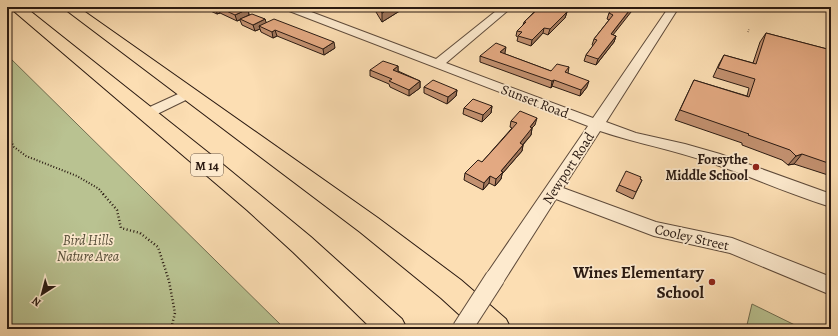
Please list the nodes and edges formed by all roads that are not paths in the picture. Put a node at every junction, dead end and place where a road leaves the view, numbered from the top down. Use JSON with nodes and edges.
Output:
{"nodes":[{"id":1,"x":16,"y":7,"type":"edge"},
{"id":2,"x":69,"y":7,"type":"edge"},
{"id":3,"x":288,"y":7,"type":"edge"},
{"id":4,"x":507,"y":7,"type":"edge"},
{"id":5,"x":674,"y":7,"type":"edge"},
{"id":6,"x":438,"y":64,"type":"junction"},
{"id":7,"x":189,"y":93,"type":"junction"},
{"id":8,"x":146,"y":114,"type":"junction"},
{"id":9,"x":596,"y":124,"type":"junction"},
{"id":10,"x":552,"y":191,"type":"junction"},
{"id":11,"x":831,"y":200,"type":"edge"},
{"id":12,"x":831,"y":286,"type":"edge"},
{"id":13,"x":392,"y":329,"type":"edge"},
{"id":14,"x":462,"y":329,"type":"edge"},
{"id":15,"x":496,"y":329,"type":"edge"}],
"edges":[{"from":1,"to":8,"type":"highway","number":"M 14"},
{"from":2,"to":7,"type":"highway"},
{"from":3,"to":6,"type":"street","name":"Sunset Road"},
{"from":4,"to":6,"type":"street"},
{"from":5,"to":9,"type":"street","name":"Newport Road"},
{"from":6,"to":9,"type":"street","name":"Sunset Road"},
{"from":7,"to":8,"type":"street"},
{"from":7,"to":15,"type":"highway"},
{"from":8,"to":13,"type":"highway","number":"M 14"},
{"from":9,"to":10,"type":"street","name":"Newport Road"},
{"from":9,"to":11,"type":"street","name":"Sunset Road"},
{"from":10,"to":12,"type":"street","name":"Cooley Street"},
{"from":10,"to":14,"type":"street","name":"Newport Road","bridge":true}]}
